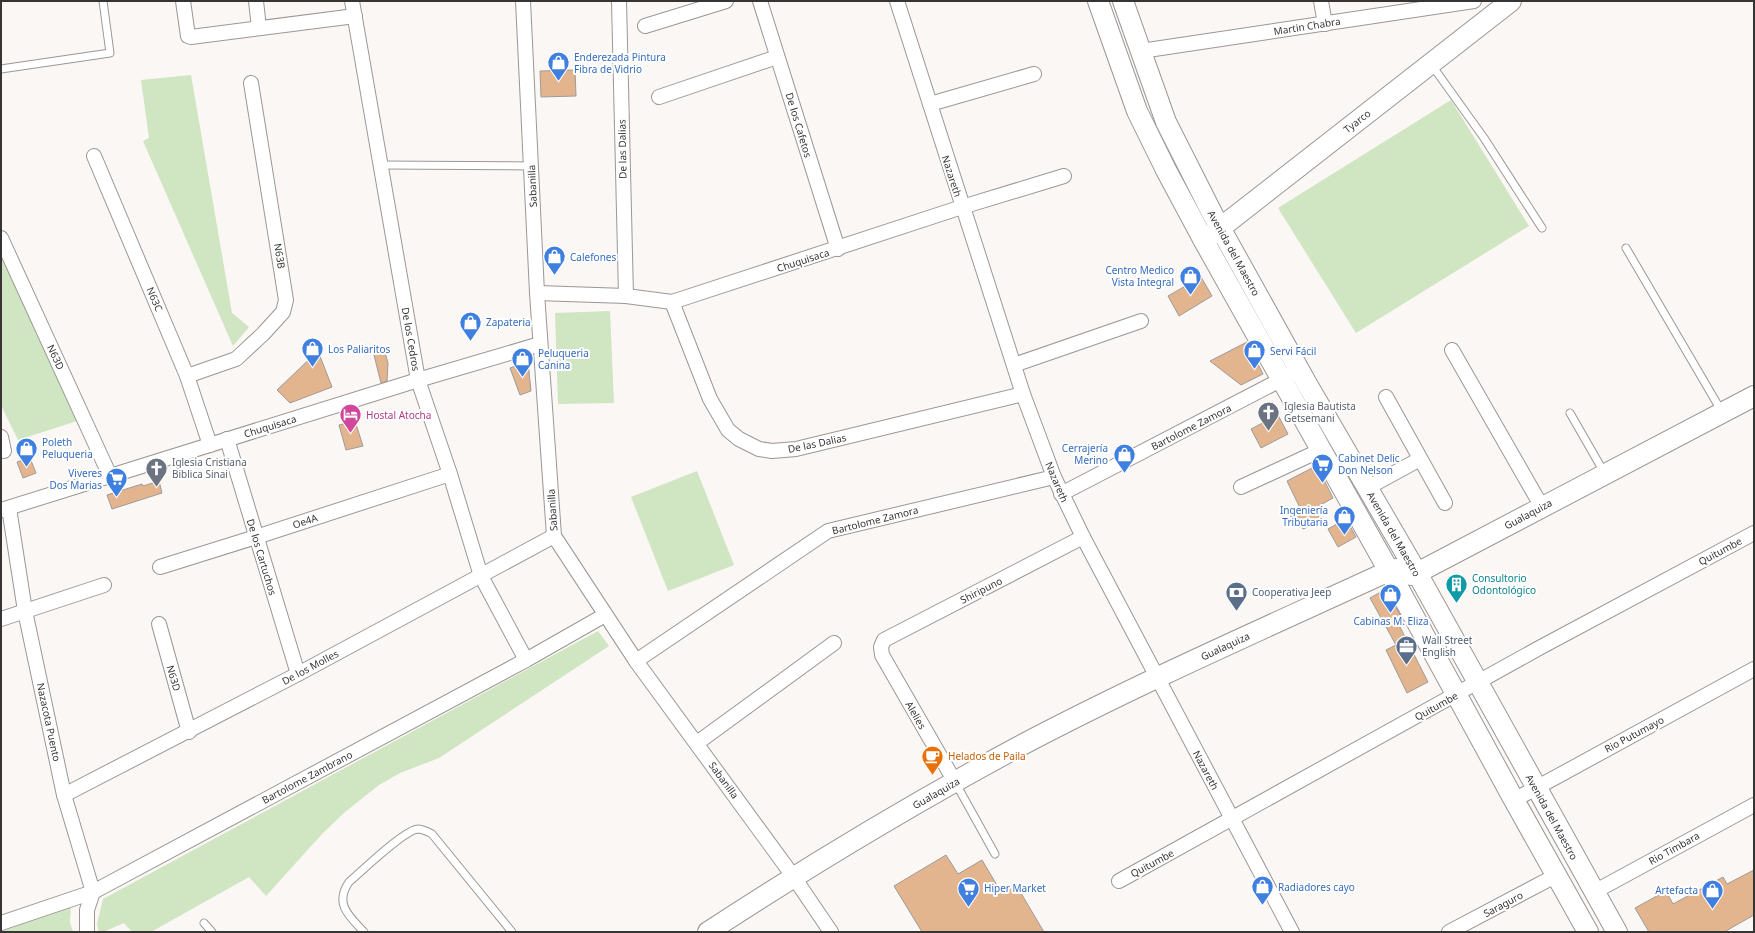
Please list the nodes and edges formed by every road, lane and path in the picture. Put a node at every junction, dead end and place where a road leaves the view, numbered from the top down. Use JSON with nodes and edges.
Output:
{"nodes":[{"id":1,"x":103,"y":1,"type":"edge"},
{"id":2,"x":183,"y":1,"type":"edge"},
{"id":3,"x":256,"y":1,"type":"edge"},
{"id":4,"x":352,"y":1,"type":"edge"},
{"id":5,"x":523,"y":1,"type":"edge"},
{"id":6,"x":619,"y":1,"type":"edge"},
{"id":7,"x":726,"y":1,"type":"edge"},
{"id":8,"x":760,"y":1,"type":"edge"},
{"id":9,"x":897,"y":1,"type":"edge"},
{"id":10,"x":1098,"y":1,"type":"edge"},
{"id":11,"x":1122,"y":1,"type":"edge"},
{"id":12,"x":1321,"y":1,"type":"edge"},
{"id":13,"x":1474,"y":1,"type":"edge"},
{"id":14,"x":1511,"y":1,"type":"edge"},
{"id":15,"x":355,"y":16,"type":"junction"},
{"id":16,"x":1324,"y":24,"type":"junction"},
{"id":17,"x":645,"y":26,"type":"dead end"},
{"id":18,"x":259,"y":28,"type":"junction"},
{"id":19,"x":1141,"y":51,"type":"junction"},
{"id":20,"x":778,"y":58,"type":"junction"},
{"id":21,"x":1431,"y":64,"type":"junction"},
{"id":22,"x":1,"y":69,"type":"edge"},
{"id":23,"x":1034,"y":74,"type":"dead end"},
{"id":24,"x":251,"y":83,"type":"dead end"},
{"id":25,"x":659,"y":97,"type":"dead end"},
{"id":26,"x":930,"y":104,"type":"junction"},
{"id":27,"x":94,"y":156,"type":"dead end"},
{"id":28,"x":1185,"y":160,"type":"junction"},
{"id":29,"x":380,"y":165,"type":"junction"},
{"id":30,"x":531,"y":166,"type":"junction"},
{"id":31,"x":1166,"y":170,"type":"junction"},
{"id":32,"x":1064,"y":176,"type":"dead end"},
{"id":33,"x":962,"y":207,"type":"junction"},
{"id":34,"x":1220,"y":228,"type":"junction"},
{"id":35,"x":1542,"y":228,"type":"dead end"},
{"id":36,"x":1,"y":238,"type":"edge"},
{"id":37,"x":1204,"y":241,"type":"junction"},
{"id":38,"x":1626,"y":248,"type":"dead end"},
{"id":39,"x":838,"y":249,"type":"junction"},
{"id":40,"x":537,"y":293,"type":"junction"},
{"id":41,"x":626,"y":296,"type":"junction"},
{"id":42,"x":672,"y":302,"type":"junction"},
{"id":43,"x":1141,"y":321,"type":"dead end"},
{"id":44,"x":540,"y":344,"type":"junction"},
{"id":45,"x":1452,"y":350,"type":"dead end"},
{"id":46,"x":1014,"y":365,"type":"junction"},
{"id":47,"x":1299,"y":370,"type":"junction"},
{"id":48,"x":187,"y":376,"type":"junction"},
{"id":49,"x":418,"y":380,"type":"junction"},
{"id":50,"x":1282,"y":380,"type":"junction"},
{"id":51,"x":1023,"y":394,"type":"junction"},
{"id":52,"x":1754,"y":396,"type":"edge"},
{"id":53,"x":1386,"y":397,"type":"dead end"},
{"id":54,"x":1723,"y":412,"type":"junction"},
{"id":55,"x":1570,"y":413,"type":"dead end"},
{"id":56,"x":1,"y":437,"type":"edge"},
{"id":57,"x":227,"y":439,"type":"junction"},
{"id":58,"x":210,"y":445,"type":"junction"},
{"id":59,"x":1321,"y":450,"type":"junction"},
{"id":60,"x":4,"y":452,"type":"dead end"},
{"id":61,"x":1420,"y":458,"type":"junction"},
{"id":62,"x":450,"y":474,"type":"junction"},
{"id":63,"x":1605,"y":474,"type":"junction"},
{"id":64,"x":110,"y":476,"type":"junction"},
{"id":65,"x":1054,"y":477,"type":"junction"},
{"id":66,"x":1241,"y":487,"type":"dead end"},
{"id":67,"x":1367,"y":488,"type":"junction"},
{"id":68,"x":1061,"y":494,"type":"junction"},
{"id":69,"x":1445,"y":503,"type":"dead end"},
{"id":70,"x":1542,"y":507,"type":"junction"},
{"id":71,"x":5,"y":509,"type":"edge"},
{"id":72,"x":1754,"y":533,"type":"edge"},
{"id":73,"x":554,"y":536,"type":"junction"},
{"id":74,"x":256,"y":537,"type":"junction"},
{"id":75,"x":1083,"y":537,"type":"junction"},
{"id":76,"x":160,"y":567,"type":"dead end"},
{"id":77,"x":1390,"y":570,"type":"junction"},
{"id":78,"x":1417,"y":573,"type":"junction"},
{"id":79,"x":481,"y":576,"type":"junction"},
{"id":80,"x":104,"y":585,"type":"dead end"},
{"id":81,"x":26,"y":611,"type":"junction"},
{"id":82,"x":605,"y":614,"type":"junction"},
{"id":83,"x":1,"y":618,"type":"edge"},
{"id":84,"x":159,"y":624,"type":"dead end"},
{"id":85,"x":834,"y":643,"type":"dead end"},
{"id":86,"x":881,"y":647,"type":"joint"},
{"id":87,"x":526,"y":660,"type":"junction"},
{"id":88,"x":636,"y":661,"type":"junction"},
{"id":89,"x":1754,"y":669,"type":"edge"},
{"id":90,"x":298,"y":674,"type":"junction"},
{"id":91,"x":1157,"y":677,"type":"junction"},
{"id":92,"x":1478,"y":682,"type":"junction"},
{"id":93,"x":1457,"y":694,"type":"junction"},
{"id":94,"x":189,"y":732,"type":"junction"},
{"id":95,"x":697,"y":743,"type":"junction"},
{"id":96,"x":955,"y":782,"type":"junction"},
{"id":97,"x":1536,"y":787,"type":"junction"},
{"id":98,"x":64,"y":795,"type":"junction"},
{"id":99,"x":1514,"y":800,"type":"junction"},
{"id":100,"x":1754,"y":805,"type":"edge"},
{"id":101,"x":1232,"y":819,"type":"junction"},
{"id":102,"x":995,"y":854,"type":"dead end"},
{"id":103,"x":1557,"y":875,"type":"junction"},
{"id":104,"x":793,"y":876,"type":"junction"},
{"id":105,"x":1119,"y":881,"type":"dead end"},
{"id":106,"x":93,"y":892,"type":"junction"},
{"id":107,"x":1594,"y":892,"type":"junction"},
{"id":108,"x":204,"y":922,"type":"dead end"},
{"id":109,"x":1,"y":923,"type":"edge"},
{"id":110,"x":87,"y":932,"type":"edge"},
{"id":111,"x":212,"y":932,"type":"edge"},
{"id":112,"x":364,"y":932,"type":"edge"},
{"id":113,"x":512,"y":932,"type":"edge"},
{"id":114,"x":708,"y":932,"type":"edge"},
{"id":115,"x":831,"y":932,"type":"edge"},
{"id":116,"x":1292,"y":932,"type":"edge"},
{"id":117,"x":1450,"y":932,"type":"edge"},
{"id":118,"x":1588,"y":932,"type":"edge"},
{"id":119,"x":1617,"y":932,"type":"edge"}],
"edges":[{"from":1,"to":22,"type":"lane"},
{"from":2,"to":18,"type":"street"},
{"from":3,"to":18,"type":"street"},
{"from":4,"to":15,"type":"street","name":"De los Cedros"},
{"from":5,"to":30,"type":"street","name":"Sabanilla"},
{"from":6,"to":41,"type":"street","name":"De las Dalias"},
{"from":7,"to":17,"type":"street"},
{"from":8,"to":20,"type":"street","name":"De los Cafetos"},
{"from":9,"to":26,"type":"street","name":"Nazareth"},
{"from":10,"to":31,"type":"main road","name":"Avenida del Maestro"},
{"from":11,"to":19,"type":"main road","name":"Avenida del Maestro"},
{"from":12,"to":16,"type":"street"},
{"from":13,"to":16,"type":"street","name":"Martin Chabra"},
{"from":14,"to":21,"type":"main road","name":"Tyarco"},
{"from":15,"to":18,"type":"street"},
{"from":15,"to":29,"type":"street","name":"De los Cedros"},
{"from":16,"to":19,"type":"street","name":"Martin Chabra"},
{"from":19,"to":28,"type":"main road","name":"Avenida del Maestro"},
{"from":20,"to":25,"type":"street"},
{"from":20,"to":39,"type":"street","name":"De los Cafetos"},
{"from":21,"to":34,"type":"main road","name":"Tyarco"},
{"from":21,"to":35,"type":"lane"},
{"from":23,"to":26,"type":"street"},
{"from":24,"to":48,"type":"street","name":"N63B"},
{"from":26,"to":33,"type":"street","name":"Nazareth"},
{"from":27,"to":48,"type":"street","name":"N63C"},
{"from":28,"to":31,"type":"main road"},
{"from":28,"to":34,"type":"main road","name":"Avenida del Maestro"},
{"from":29,"to":30,"type":"lane"},
{"from":29,"to":49,"type":"street","name":"De los Cedros"},
{"from":30,"to":40,"type":"street","name":"Sabanilla"},
{"from":31,"to":37,"type":"main road","name":"Avenida del Maestro"},
{"from":32,"to":33,"type":"street","name":"Chuquisaca"},
{"from":33,"to":39,"type":"street","name":"Chuquisaca"},
{"from":33,"to":46,"type":"street","name":"Nazareth"},
{"from":34,"to":37,"type":"main road","name":"Tyarco"},
{"from":34,"to":47,"type":"main road","name":"Avenida del Maestro"},
{"from":36,"to":64,"type":"street","name":"N63D"},
{"from":37,"to":50,"type":"main road","name":"Avenida del Maestro"},
{"from":38,"to":54,"type":"lane"},
{"from":39,"to":42,"type":"street","name":"Chuquisaca"},
{"from":40,"to":41,"type":"street","name":"Chuquisaca"},
{"from":40,"to":44,"type":"street","name":"Sabanilla"},
{"from":41,"to":42,"type":"street","name":"Chuquisaca"},
{"from":42,"to":51,"type":"street","name":"De las Dalias"},
{"from":43,"to":46,"type":"street"},
{"from":44,"to":49,"type":"street","name":"Chuquisaca"},
{"from":44,"to":73,"type":"street","name":"Sabanilla"},
{"from":45,"to":70,"type":"street"},
{"from":46,"to":51,"type":"street","name":"Nazareth"},
{"from":47,"to":50,"type":"street","name":"Bartolome Zamora"},
{"from":47,"to":67,"type":"main road","name":"Avenida del Maestro"},
{"from":48,"to":58,"type":"street","name":"N63C"},
{"from":49,"to":57,"type":"street","name":"Chuquisaca"},
{"from":49,"to":62,"type":"street","name":"De los Cedros"},
{"from":50,"to":59,"type":"main road","name":"Avenida del Maestro"},
{"from":50,"to":68,"type":"street","name":"Bartolome Zamora"},
{"from":51,"to":65,"type":"street","name":"Nazareth"},
{"from":52,"to":54,"type":"main road","name":"Gualaquiza"},
{"from":53,"to":61,"type":"street"},
{"from":54,"to":63,"type":"main road","name":"Gualaquiza"},
{"from":55,"to":63,"type":"lane"},
{"from":56,"to":60,"type":"street"},
{"from":57,"to":58,"type":"street","name":"Chuquisaca"},
{"from":57,"to":74,"type":"street","name":"De los Cartuchos"},
{"from":58,"to":64,"type":"street","name":"Chuquisaca"},
{"from":59,"to":66,"type":"street"},
{"from":59,"to":77,"type":"main road","name":"Avenida del Maestro"},
{"from":61,"to":67,"type":"street"},
{"from":61,"to":69,"type":"street"},
{"from":62,"to":74,"type":"street","name":"Oe4A"},
{"from":62,"to":79,"type":"street","name":"De los Cedros"},
{"from":63,"to":70,"type":"main road","name":"Gualaquiza"},
{"from":64,"to":71,"type":"street","name":"Chuquisaca"},
{"from":65,"to":68,"type":"street","name":"Nazareth"},
{"from":65,"to":88,"type":"street","name":"Bartolome Zamora"},
{"from":67,"to":78,"type":"main road","name":"Avenida del Maestro"},
{"from":68,"to":75,"type":"street","name":"Nazareth"},
{"from":70,"to":78,"type":"main road","name":"Gualaquiza"},
{"from":71,"to":81,"type":"street","name":"Nazacota Puento"},
{"from":72,"to":92,"type":"street","name":"Quitumbe"},
{"from":73,"to":79,"type":"street","name":"De los Molles"},
{"from":73,"to":82,"type":"street","name":"Sabanilla"},
{"from":74,"to":76,"type":"street","name":"Oe4A"},
{"from":74,"to":90,"type":"street","name":"De los Cartuchos"},
{"from":75,"to":86,"type":"street","name":"Shiripuno"},
{"from":75,"to":91,"type":"street","name":"Nazareth"},
{"from":77,"to":78,"type":"main road"},
{"from":77,"to":91,"type":"main road","name":"Gualaquiza"},
{"from":77,"to":93,"type":"main road","name":"Avenida del Maestro"},
{"from":78,"to":92,"type":"main road","name":"Avenida del Maestro"},
{"from":79,"to":87,"type":"street","name":"De los Cedros"},
{"from":79,"to":90,"type":"street","name":"De los Molles"},
{"from":80,"to":81,"type":"street"},
{"from":81,"to":83,"type":"street"},
{"from":81,"to":98,"type":"street","name":"Nazacota Puento"},
{"from":82,"to":87,"type":"street","name":"Bartolome Zambrano"},
{"from":82,"to":88,"type":"street","name":"Sabanilla"},
{"from":84,"to":94,"type":"street","name":"N63D"},
{"from":85,"to":95,"type":"street"},
{"from":86,"to":96,"type":"street","name":"Alelies"},
{"from":87,"to":106,"type":"street","name":"Bartolome Zambrano"},
{"from":88,"to":95,"type":"street","name":"Sabanilla"},
{"from":89,"to":97,"type":"street","name":"Rio Putumayo"},
{"from":90,"to":94,"type":"street","name":"De los Molles"},
{"from":91,"to":96,"type":"main road","name":"Gualaquiza"},
{"from":91,"to":101,"type":"street","name":"Nazareth"},
{"from":92,"to":93,"type":"street","name":"Quitumbe"},
{"from":92,"to":97,"type":"main road","name":"Avenida del Maestro"},
{"from":93,"to":99,"type":"main road","name":"Avenida del Maestro"},
{"from":93,"to":101,"type":"street","name":"Quitumbe"},
{"from":94,"to":98,"type":"street","name":"De los Molles"},
{"from":95,"to":104,"type":"street","name":"Sabanilla"},
{"from":96,"to":102,"type":"lane"},
{"from":96,"to":104,"type":"main road","name":"Gualaquiza"},
{"from":97,"to":99,"type":"street","name":"Rio Putumayo"},
{"from":97,"to":107,"type":"main road","name":"Avenida del Maestro"},
{"from":98,"to":106,"type":"street","name":"Nazacota Puento"},
{"from":99,"to":103,"type":"main road","name":"Avenida del Maestro"},
{"from":100,"to":107,"type":"street","name":"Rio Timbara"},
{"from":101,"to":105,"type":"street","name":"Quitumbe"},
{"from":101,"to":116,"type":"street","name":"Nazareth"},
{"from":103,"to":117,"type":"street","name":"Saraguro"},
{"from":103,"to":118,"type":"main road","name":"Avenida del Maestro"},
{"from":104,"to":114,"type":"main road","name":"Gualaquiza"},
{"from":104,"to":115,"type":"street","name":"Sabanilla"},
{"from":106,"to":109,"type":"street","name":"Bartolome Zambrano"},
{"from":106,"to":110,"type":"street"},
{"from":107,"to":119,"type":"main road","name":"Avenida del Maestro"},
{"from":108,"to":111,"type":"lane"},
{"from":112,"to":113,"type":"lane"}]}
